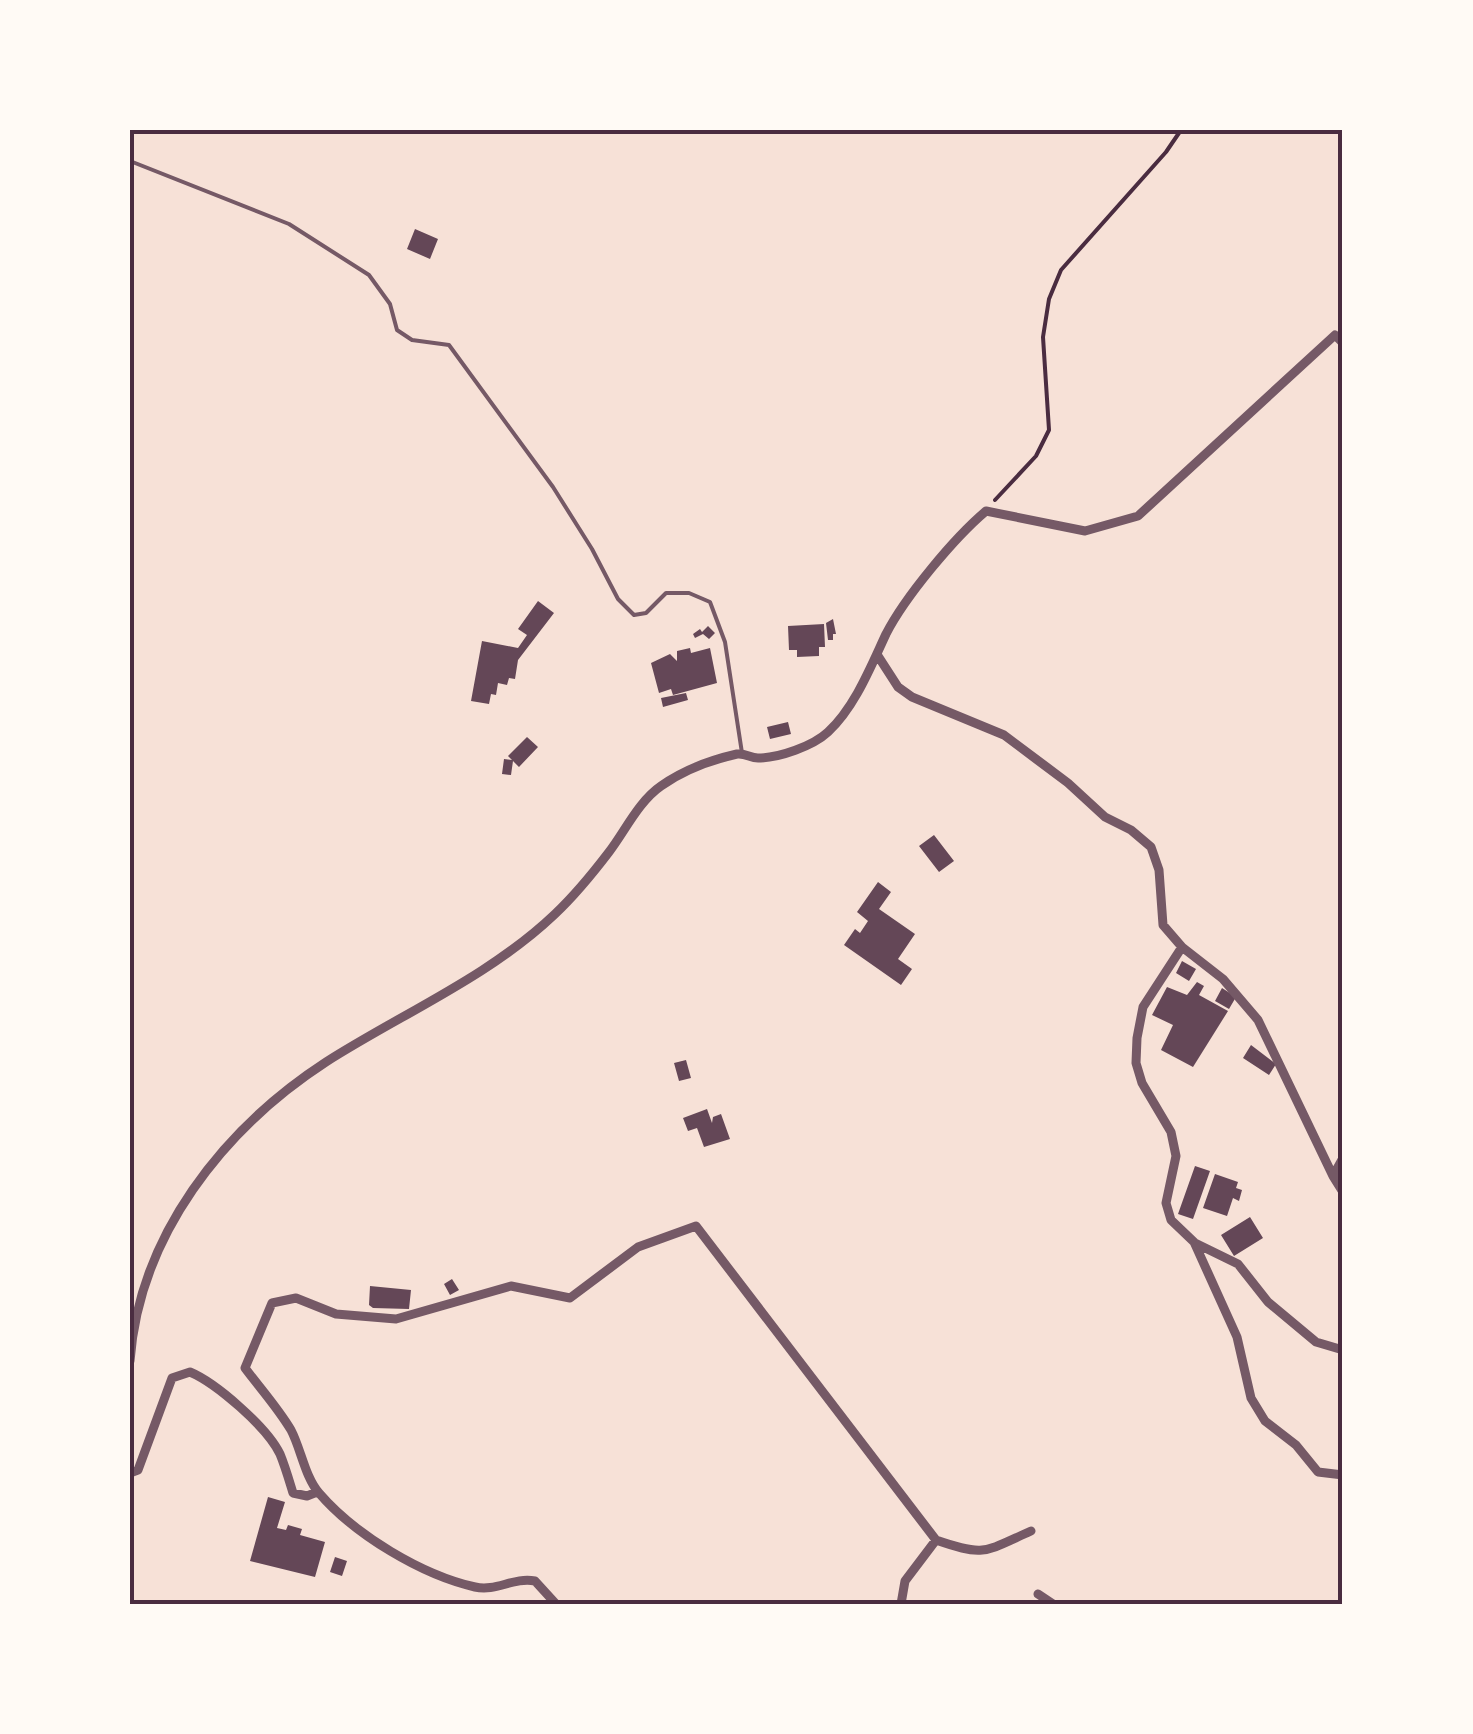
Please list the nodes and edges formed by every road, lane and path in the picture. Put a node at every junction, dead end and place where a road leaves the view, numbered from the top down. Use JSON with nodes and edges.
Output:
{"nodes":[{"id":1,"x":1181,"y":130,"type":"edge"},
{"id":2,"x":130,"y":160,"type":"edge"},
{"id":3,"x":1343,"y":344,"type":"edge"},
{"id":4,"x":986,"y":511,"type":"junction"},
{"id":5,"x":878,"y":656,"type":"junction"},
{"id":6,"x":742,"y":753,"type":"junction"},
{"id":7,"x":1182,"y":947,"type":"junction"},
{"id":8,"x":1343,"y":1158,"type":"edge"},
{"id":9,"x":1332,"y":1176,"type":"junction"},
{"id":10,"x":1343,"y":1192,"type":"edge"},
{"id":11,"x":1194,"y":1242,"type":"junction"},
{"id":12,"x":1343,"y":1350,"type":"edge"},
{"id":13,"x":130,"y":1362,"type":"edge"},
{"id":14,"x":130,"y":1472,"type":"edge"},
{"id":15,"x":1343,"y":1475,"type":"edge"},
{"id":16,"x":317,"y":1492,"type":"junction"},
{"id":17,"x":1030,"y":1532,"type":"dead end"},
{"id":18,"x":936,"y":1540,"type":"junction"},
{"id":19,"x":1038,"y":1594,"type":"dead end"},
{"id":20,"x":556,"y":1604,"type":"edge"},
{"id":21,"x":900,"y":1604,"type":"edge"},
{"id":22,"x":1053,"y":1604,"type":"edge"}],
"edges":[{"from":1,"to":4,"type":"path"},
{"from":2,"to":6,"type":"lane"},
{"from":3,"to":4,"type":"street"},
{"from":4,"to":5,"type":"street"},
{"from":5,"to":6,"type":"street"},
{"from":5,"to":7,"type":"street"},
{"from":6,"to":13,"type":"street"},
{"from":7,"to":9,"type":"street"},
{"from":7,"to":11,"type":"street"},
{"from":8,"to":9,"type":"street"},
{"from":9,"to":10,"type":"street"},
{"from":11,"to":12,"type":"street"},
{"from":11,"to":15,"type":"street"},
{"from":14,"to":16,"type":"street"},
{"from":16,"to":18,"type":"street"},
{"from":16,"to":20,"type":"street"},
{"from":17,"to":18,"type":"street"},
{"from":18,"to":21,"type":"street"},
{"from":19,"to":22,"type":"street"}]}
